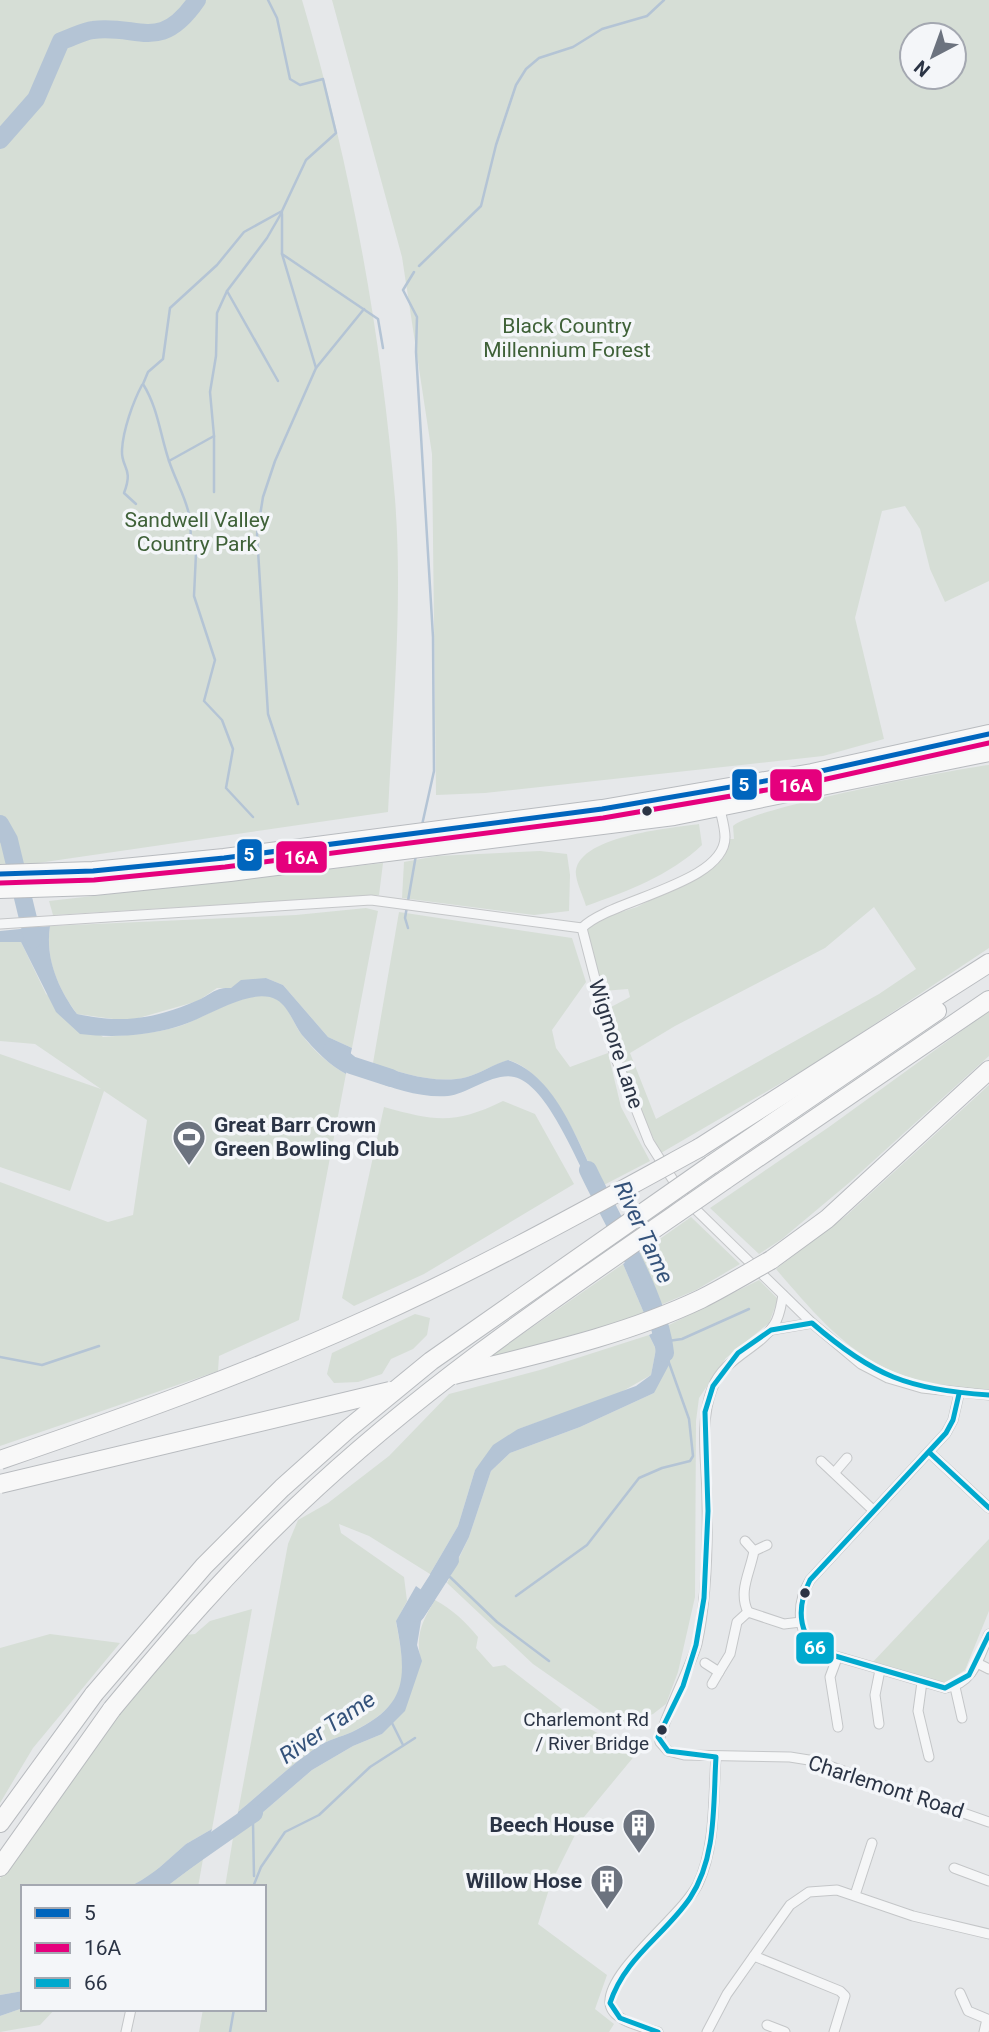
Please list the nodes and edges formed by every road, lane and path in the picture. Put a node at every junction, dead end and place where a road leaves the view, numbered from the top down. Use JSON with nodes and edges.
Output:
{"nodes":[{"id":1,"x":989,"y":734,"type":"edge"},
{"id":2,"x":971,"y":738,"type":"junction"},
{"id":3,"x":989,"y":744,"type":"edge"},
{"id":4,"x":989,"y":752,"type":"edge"},
{"id":5,"x":718,"y":799,"type":"junction"},
{"id":6,"x":0,"y":874,"type":"edge"},
{"id":7,"x":41,"y":881,"type":"junction"},
{"id":8,"x":0,"y":889,"type":"edge"},
{"id":9,"x":0,"y":924,"type":"edge"},
{"id":10,"x":582,"y":928,"type":"junction"},
{"id":11,"x":989,"y":963,"type":"edge"},
{"id":12,"x":989,"y":974,"type":"edge"},
{"id":13,"x":989,"y":1000,"type":"edge"},
{"id":14,"x":989,"y":1070,"type":"edge"},
{"id":15,"x":783,"y":1295,"type":"junction"},
{"id":16,"x":812,"y":1323,"type":"junction"},
{"id":17,"x":771,"y":1330,"type":"junction"},
{"id":18,"x":959,"y":1394,"type":"junction"},
{"id":19,"x":989,"y":1395,"type":"edge"},
{"id":20,"x":930,"y":1453,"type":"junction"},
{"id":21,"x":847,"y":1458,"type":"dead end"},
{"id":22,"x":0,"y":1460,"type":"edge"},
{"id":23,"x":821,"y":1461,"type":"dead end"},
{"id":24,"x":835,"y":1472,"type":"junction"},
{"id":25,"x":0,"y":1484,"type":"edge"},
{"id":26,"x":989,"y":1508,"type":"edge"},
{"id":27,"x":874,"y":1511,"type":"junction"},
{"id":28,"x":745,"y":1541,"type":"dead end"},
{"id":29,"x":766,"y":1545,"type":"dead end"},
{"id":30,"x":754,"y":1551,"type":"junction"},
{"id":31,"x":748,"y":1612,"type":"junction"},
{"id":32,"x":801,"y":1622,"type":"junction"},
{"id":33,"x":989,"y":1634,"type":"edge"},
{"id":34,"x":836,"y":1658,"type":"junction"},
{"id":35,"x":705,"y":1663,"type":"dead end"},
{"id":36,"x":977,"y":1663,"type":"junction"},
{"id":37,"x":989,"y":1669,"type":"edge"},
{"id":38,"x":880,"y":1671,"type":"junction"},
{"id":39,"x":719,"y":1672,"type":"junction"},
{"id":40,"x":922,"y":1682,"type":"junction"},
{"id":41,"x":712,"y":1684,"type":"dead end"},
{"id":42,"x":955,"y":1687,"type":"junction"},
{"id":43,"x":962,"y":1717,"type":"dead end"},
{"id":44,"x":879,"y":1724,"type":"dead end"},
{"id":45,"x":838,"y":1727,"type":"dead end"},
{"id":46,"x":716,"y":1757,"type":"junction"},
{"id":47,"x":929,"y":1757,"type":"dead end"},
{"id":48,"x":989,"y":1822,"type":"edge"},
{"id":49,"x":0,"y":1824,"type":"edge"},
{"id":50,"x":872,"y":1843,"type":"dead end"},
{"id":51,"x":0,"y":1867,"type":"edge"},
{"id":52,"x":954,"y":1868,"type":"dead end"},
{"id":53,"x":989,"y":1881,"type":"edge"},
{"id":54,"x":855,"y":1895,"type":"junction"},
{"id":55,"x":989,"y":1934,"type":"edge"},
{"id":56,"x":754,"y":1956,"type":"junction"},
{"id":57,"x":960,"y":1993,"type":"dead end"},
{"id":58,"x":131,"y":2011,"type":"edge"},
{"id":59,"x":767,"y":2025,"type":"dead end"},
{"id":60,"x":126,"y":2032,"type":"edge"},
{"id":61,"x":658,"y":2032,"type":"edge"},
{"id":62,"x":707,"y":2032,"type":"edge"},
{"id":63,"x":785,"y":2032,"type":"edge"},
{"id":64,"x":834,"y":2032,"type":"edge"},
{"id":65,"x":984,"y":2032,"type":"edge"}],
"edges":[{"from":1,"to":2,"type":"highway"},
{"from":2,"to":3,"type":"highway"},
{"from":2,"to":5,"type":"highway"},
{"from":4,"to":5,"type":"highway"},
{"from":5,"to":7,"type":"highway"},
{"from":5,"to":10,"type":"street"},
{"from":6,"to":7,"type":"highway"},
{"from":7,"to":8,"type":"highway"},
{"from":9,"to":10,"type":"street"},
{"from":10,"to":15,"type":"street","name":"Wigmore Lane"},
{"from":11,"to":22,"type":"highway","bridge":true},
{"from":12,"to":49,"type":"highway","bridge":true},
{"from":13,"to":51,"type":"highway","bridge":true},
{"from":14,"to":25,"type":"highway","bridge":true},
{"from":15,"to":16,"type":"street","name":"Wigmore Lane"},
{"from":15,"to":17,"type":"street"},
{"from":16,"to":17,"type":"street"},
{"from":16,"to":18,"type":"street","name":"Wigmore Lane"},
{"from":17,"to":46,"type":"street","name":"Charlemont Road"},
{"from":18,"to":19,"type":"street","name":"Wigmore Lane"},
{"from":18,"to":20,"type":"street"},
{"from":20,"to":26,"type":"street"},
{"from":20,"to":27,"type":"street"},
{"from":21,"to":24,"type":"street"},
{"from":23,"to":24,"type":"street"},
{"from":24,"to":27,"type":"street"},
{"from":27,"to":32,"type":"street"},
{"from":28,"to":30,"type":"street"},
{"from":29,"to":30,"type":"street"},
{"from":30,"to":31,"type":"street"},
{"from":31,"to":32,"type":"street"},
{"from":31,"to":39,"type":"street"},
{"from":32,"to":34,"type":"street"},
{"from":33,"to":36,"type":"street"},
{"from":34,"to":38,"type":"street"},
{"from":34,"to":45,"type":"street"},
{"from":35,"to":39,"type":"street"},
{"from":36,"to":37,"type":"street"},
{"from":36,"to":42,"type":"street"},
{"from":38,"to":40,"type":"street"},
{"from":38,"to":44,"type":"street"},
{"from":39,"to":41,"type":"street"},
{"from":40,"to":42,"type":"street"},
{"from":40,"to":47,"type":"street"},
{"from":42,"to":43,"type":"street"},
{"from":46,"to":48,"type":"street","name":"Charlemont Road"},
{"from":46,"to":61,"type":"street"},
{"from":50,"to":54,"type":"street"},
{"from":52,"to":53,"type":"street"},
{"from":54,"to":55,"type":"street"},
{"from":54,"to":56,"type":"street"},
{"from":56,"to":62,"type":"street"},
{"from":56,"to":64,"type":"street"},
{"from":57,"to":65,"type":"street"},
{"from":58,"to":60,"type":"street"},
{"from":59,"to":63,"type":"street"}]}
